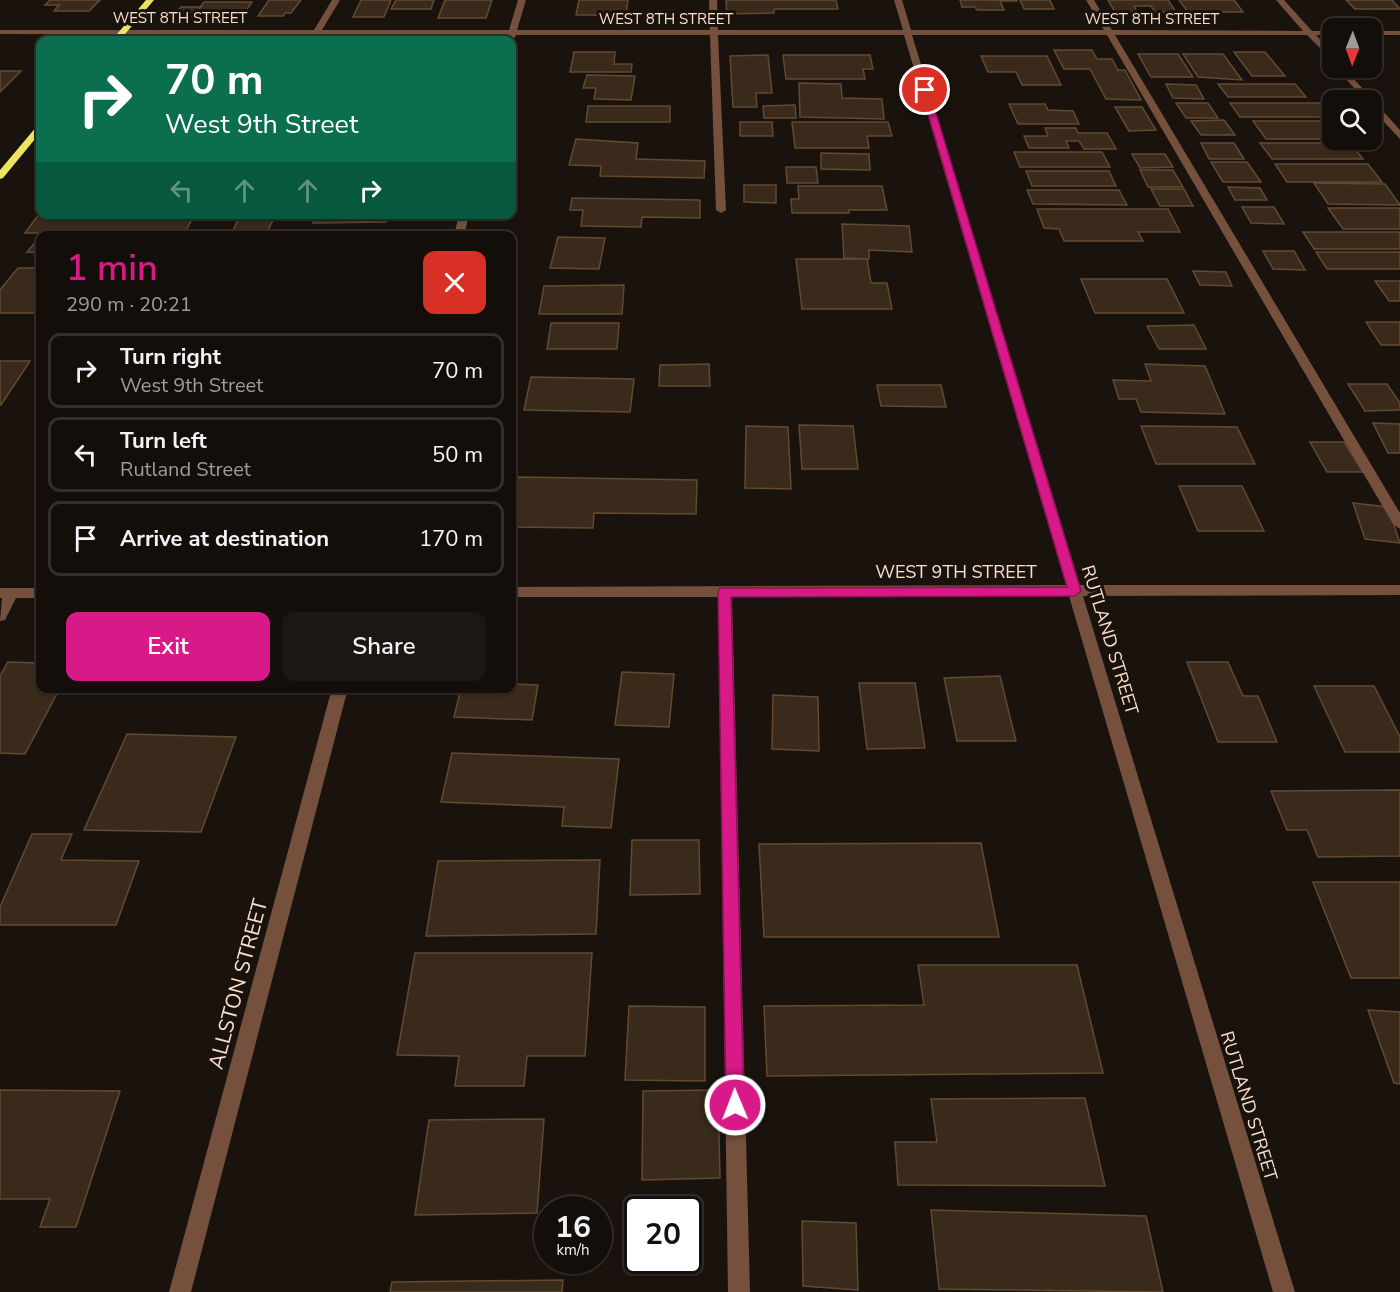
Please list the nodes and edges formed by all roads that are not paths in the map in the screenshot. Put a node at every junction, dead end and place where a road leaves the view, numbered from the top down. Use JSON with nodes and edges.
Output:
{"nodes":[{"id":1,"x":150,"y":0,"type":"edge"},
{"id":2,"x":336,"y":0,"type":"edge"},
{"id":3,"x":522,"y":0,"type":"edge"},
{"id":4,"x":713,"y":0,"type":"edge"},
{"id":5,"x":898,"y":0,"type":"edge"},
{"id":6,"x":1090,"y":0,"type":"edge"},
{"id":7,"x":1280,"y":0,"type":"edge"},
{"id":8,"x":0,"y":32,"type":"edge"},
{"id":9,"x":123,"y":32,"type":"junction"},
{"id":10,"x":317,"y":32,"type":"junction"},
{"id":11,"x":712,"y":32,"type":"junction"},
{"id":12,"x":908,"y":33,"type":"junction"},
{"id":13,"x":1108,"y":33,"type":"junction"},
{"id":14,"x":1309,"y":33,"type":"junction"},
{"id":15,"x":1322,"y":33,"type":"edge"},
{"id":16,"x":1382,"y":33,"type":"edge"},
{"id":17,"x":1400,"y":33,"type":"edge"},
{"id":18,"x":120,"y":36,"type":"edge"},
{"id":19,"x":511,"y":36,"type":"edge"},
{"id":20,"x":1322,"y":47,"type":"edge"},
{"id":21,"x":1349,"y":78,"type":"edge"},
{"id":22,"x":1359,"y":90,"type":"edge"},
{"id":23,"x":1382,"y":116,"type":"edge"},
{"id":24,"x":36,"y":133,"type":"edge"},
{"id":25,"x":1400,"y":136,"type":"edge"},
{"id":26,"x":0,"y":176,"type":"edge"},
{"id":27,"x":721,"y":210,"type":"dead end"},
{"id":28,"x":1400,"y":524,"type":"edge"},
{"id":29,"x":1400,"y":590,"type":"edge"},
{"id":30,"x":1075,"y":591,"type":"junction"},
{"id":31,"x":516,"y":592,"type":"edge"},
{"id":32,"x":725,"y":592,"type":"junction"},
{"id":33,"x":6,"y":593,"type":"edge"},
{"id":34,"x":36,"y":593,"type":"edge"},
{"id":35,"x":0,"y":616,"type":"edge"},
{"id":36,"x":339,"y":693,"type":"edge"},
{"id":37,"x":180,"y":1292,"type":"edge"},
{"id":38,"x":739,"y":1292,"type":"edge"},
{"id":39,"x":1284,"y":1292,"type":"edge"}],
"edges":[{"from":1,"to":9,"type":"main road"},
{"from":2,"to":10,"type":"street"},
{"from":3,"to":19,"type":"street"},
{"from":4,"to":11,"type":"street"},
{"from":5,"to":12,"type":"street","name":"RUTLAND STREET"},
{"from":6,"to":13,"type":"street"},
{"from":7,"to":14,"type":"street"},
{"from":8,"to":9,"type":"street","name":"WEST 8TH STREET"},
{"from":9,"to":10,"type":"street","name":"WEST 8TH STREET"},
{"from":9,"to":18,"type":"main road"},
{"from":10,"to":19,"type":"street","name":"WEST 8TH STREET"},
{"from":11,"to":12,"type":"street","name":"WEST 8TH STREET"},
{"from":11,"to":19,"type":"street","name":"WEST 8TH STREET"},
{"from":11,"to":27,"type":"street"},
{"from":12,"to":13,"type":"street","name":"WEST 8TH STREET"},
{"from":12,"to":30,"type":"street","name":"RUTLAND STREET"},
{"from":13,"to":14,"type":"street","name":"WEST 8TH STREET"},
{"from":13,"to":28,"type":"street"},
{"from":14,"to":15,"type":"street","name":"WEST 8TH STREET"},
{"from":14,"to":20,"type":"street"},
{"from":16,"to":17,"type":"street"},
{"from":21,"to":22,"type":"street"},
{"from":23,"to":25,"type":"street"},
{"from":24,"to":26,"type":"main road"},
{"from":29,"to":30,"type":"street","name":"WEST 9TH STREET"},
{"from":30,"to":32,"type":"street","name":"WEST 9TH STREET"},
{"from":30,"to":39,"type":"street","name":"RUTLAND STREET"},
{"from":31,"to":32,"type":"street","name":"WEST 9TH STREET"},
{"from":32,"to":38,"type":"street"},
{"from":33,"to":34,"type":"street"},
{"from":33,"to":35,"type":"street"},
{"from":36,"to":37,"type":"street","name":"ALLSTON STREET"}]}
